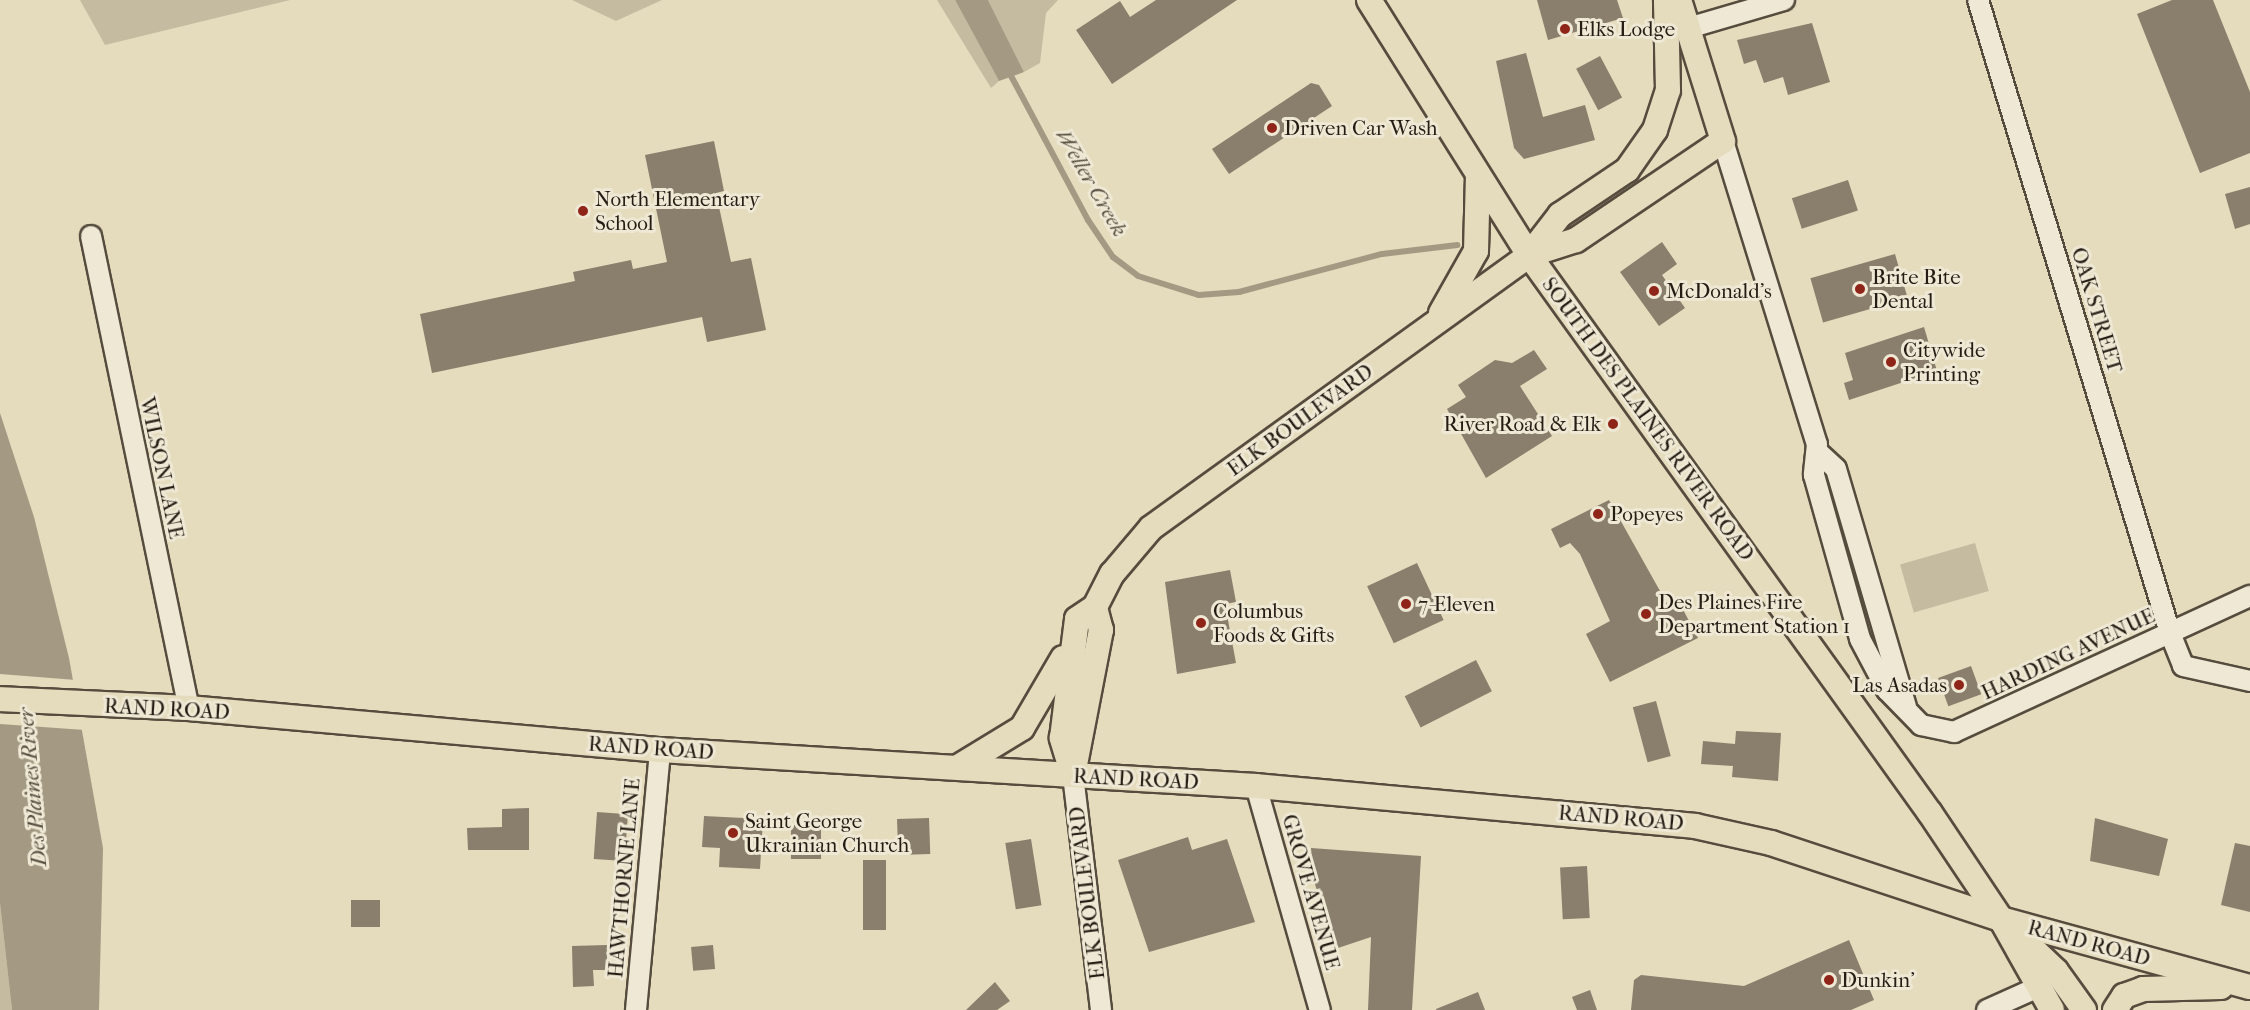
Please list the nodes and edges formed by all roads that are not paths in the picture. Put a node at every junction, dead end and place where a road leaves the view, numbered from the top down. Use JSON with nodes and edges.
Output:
{"nodes":[{"id":1,"x":1369,"y":0,"type":"edge"},
{"id":2,"x":1666,"y":0,"type":"edge"},
{"id":3,"x":1679,"y":0,"type":"edge"},
{"id":4,"x":1784,"y":0,"type":"edge"},
{"id":5,"x":1978,"y":0,"type":"edge"},
{"id":6,"x":1688,"y":28,"type":"junction"},
{"id":7,"x":1723,"y":141,"type":"junction"},
{"id":8,"x":1477,"y":172,"type":"junction"},
{"id":9,"x":91,"y":236,"type":"dead end"},
{"id":10,"x":1529,"y":255,"type":"junction"},
{"id":11,"x":1428,"y":328,"type":"junction"},
{"id":12,"x":2250,"y":596,"type":"edge"},
{"id":13,"x":1095,"y":608,"type":"junction"},
{"id":14,"x":2170,"y":633,"type":"junction"},
{"id":15,"x":1071,"y":642,"type":"junction"},
{"id":16,"x":2250,"y":681,"type":"edge"},
{"id":17,"x":0,"y":699,"type":"edge"},
{"id":18,"x":189,"y":708,"type":"junction"},
{"id":19,"x":660,"y":750,"type":"junction"},
{"id":20,"x":956,"y":768,"type":"junction"},
{"id":21,"x":1073,"y":775,"type":"junction"},
{"id":22,"x":1256,"y":786,"type":"junction"},
{"id":23,"x":2001,"y":919,"type":"junction"},
{"id":24,"x":2250,"y":987,"type":"edge"},
{"id":25,"x":2036,"y":988,"type":"junction"},
{"id":26,"x":636,"y":1010,"type":"edge"},
{"id":27,"x":1101,"y":1010,"type":"edge"},
{"id":28,"x":1320,"y":1010,"type":"edge"},
{"id":29,"x":1987,"y":1010,"type":"edge"},
{"id":30,"x":2052,"y":1010,"type":"edge"},
{"id":31,"x":2084,"y":1010,"type":"edge"},
{"id":32,"x":2115,"y":1010,"type":"edge"}],
"edges":[{"from":1,"to":8,"type":"main road","name":"SOUTH DES PLAINES RIVER ROAD"},
{"from":2,"to":10,"type":"main road","name":"ELK BOULEVARD"},
{"from":3,"to":6,"type":"main road"},
{"from":4,"to":6,"type":"street"},
{"from":5,"to":14,"type":"street","name":"OAK STREET"},
{"from":6,"to":7,"type":"main road"},
{"from":7,"to":10,"type":"main road","name":"ELK BOULEVARD"},
{"from":7,"to":14,"type":"street","name":"HARDING AVENUE"},
{"from":8,"to":10,"type":"main road","name":"SOUTH DES PLAINES RIVER ROAD"},
{"from":8,"to":11,"type":"main road"},
{"from":9,"to":18,"type":"street","name":"WILSON LANE"},
{"from":10,"to":11,"type":"main road","name":"ELK BOULEVARD"},
{"from":10,"to":23,"type":"main road","name":"SOUTH DES PLAINES RIVER ROAD"},
{"from":11,"to":13,"type":"main road","name":"ELK BOULEVARD"},
{"from":12,"to":14,"type":"street","name":"HARDING AVENUE"},
{"from":13,"to":15,"type":"main road","name":"ELK BOULEVARD"},
{"from":13,"to":21,"type":"main road","name":"ELK BOULEVARD"},
{"from":14,"to":16,"type":"street","name":"OAK STREET"},
{"from":15,"to":20,"type":"main road"},
{"from":15,"to":21,"type":"main road","name":"ELK BOULEVARD"},
{"from":17,"to":18,"type":"main road","name":"RAND ROAD"},
{"from":18,"to":19,"type":"main road","name":"RAND ROAD"},
{"from":19,"to":20,"type":"main road","name":"RAND ROAD"},
{"from":19,"to":26,"type":"street","name":"HAWTHORNE LANE"},
{"from":20,"to":21,"type":"main road","name":"RAND ROAD"},
{"from":21,"to":22,"type":"main road","name":"RAND ROAD"},
{"from":21,"to":27,"type":"street","name":"ELK BOULEVARD"},
{"from":22,"to":23,"type":"main road","name":"RAND ROAD"},
{"from":22,"to":28,"type":"street","name":"GROVE AVENUE"},
{"from":23,"to":24,"type":"main road","name":"RAND ROAD"},
{"from":23,"to":25,"type":"main road","name":"SOUTH DES PLAINES RIVER ROAD"},
{"from":23,"to":31,"type":"main road","name":"SOUTH DES PLAINES RIVER ROAD"},
{"from":24,"to":32,"type":"main road"},
{"from":25,"to":29,"type":"street"},
{"from":25,"to":30,"type":"main road","name":"SOUTH DES PLAINES RIVER ROAD"}]}
